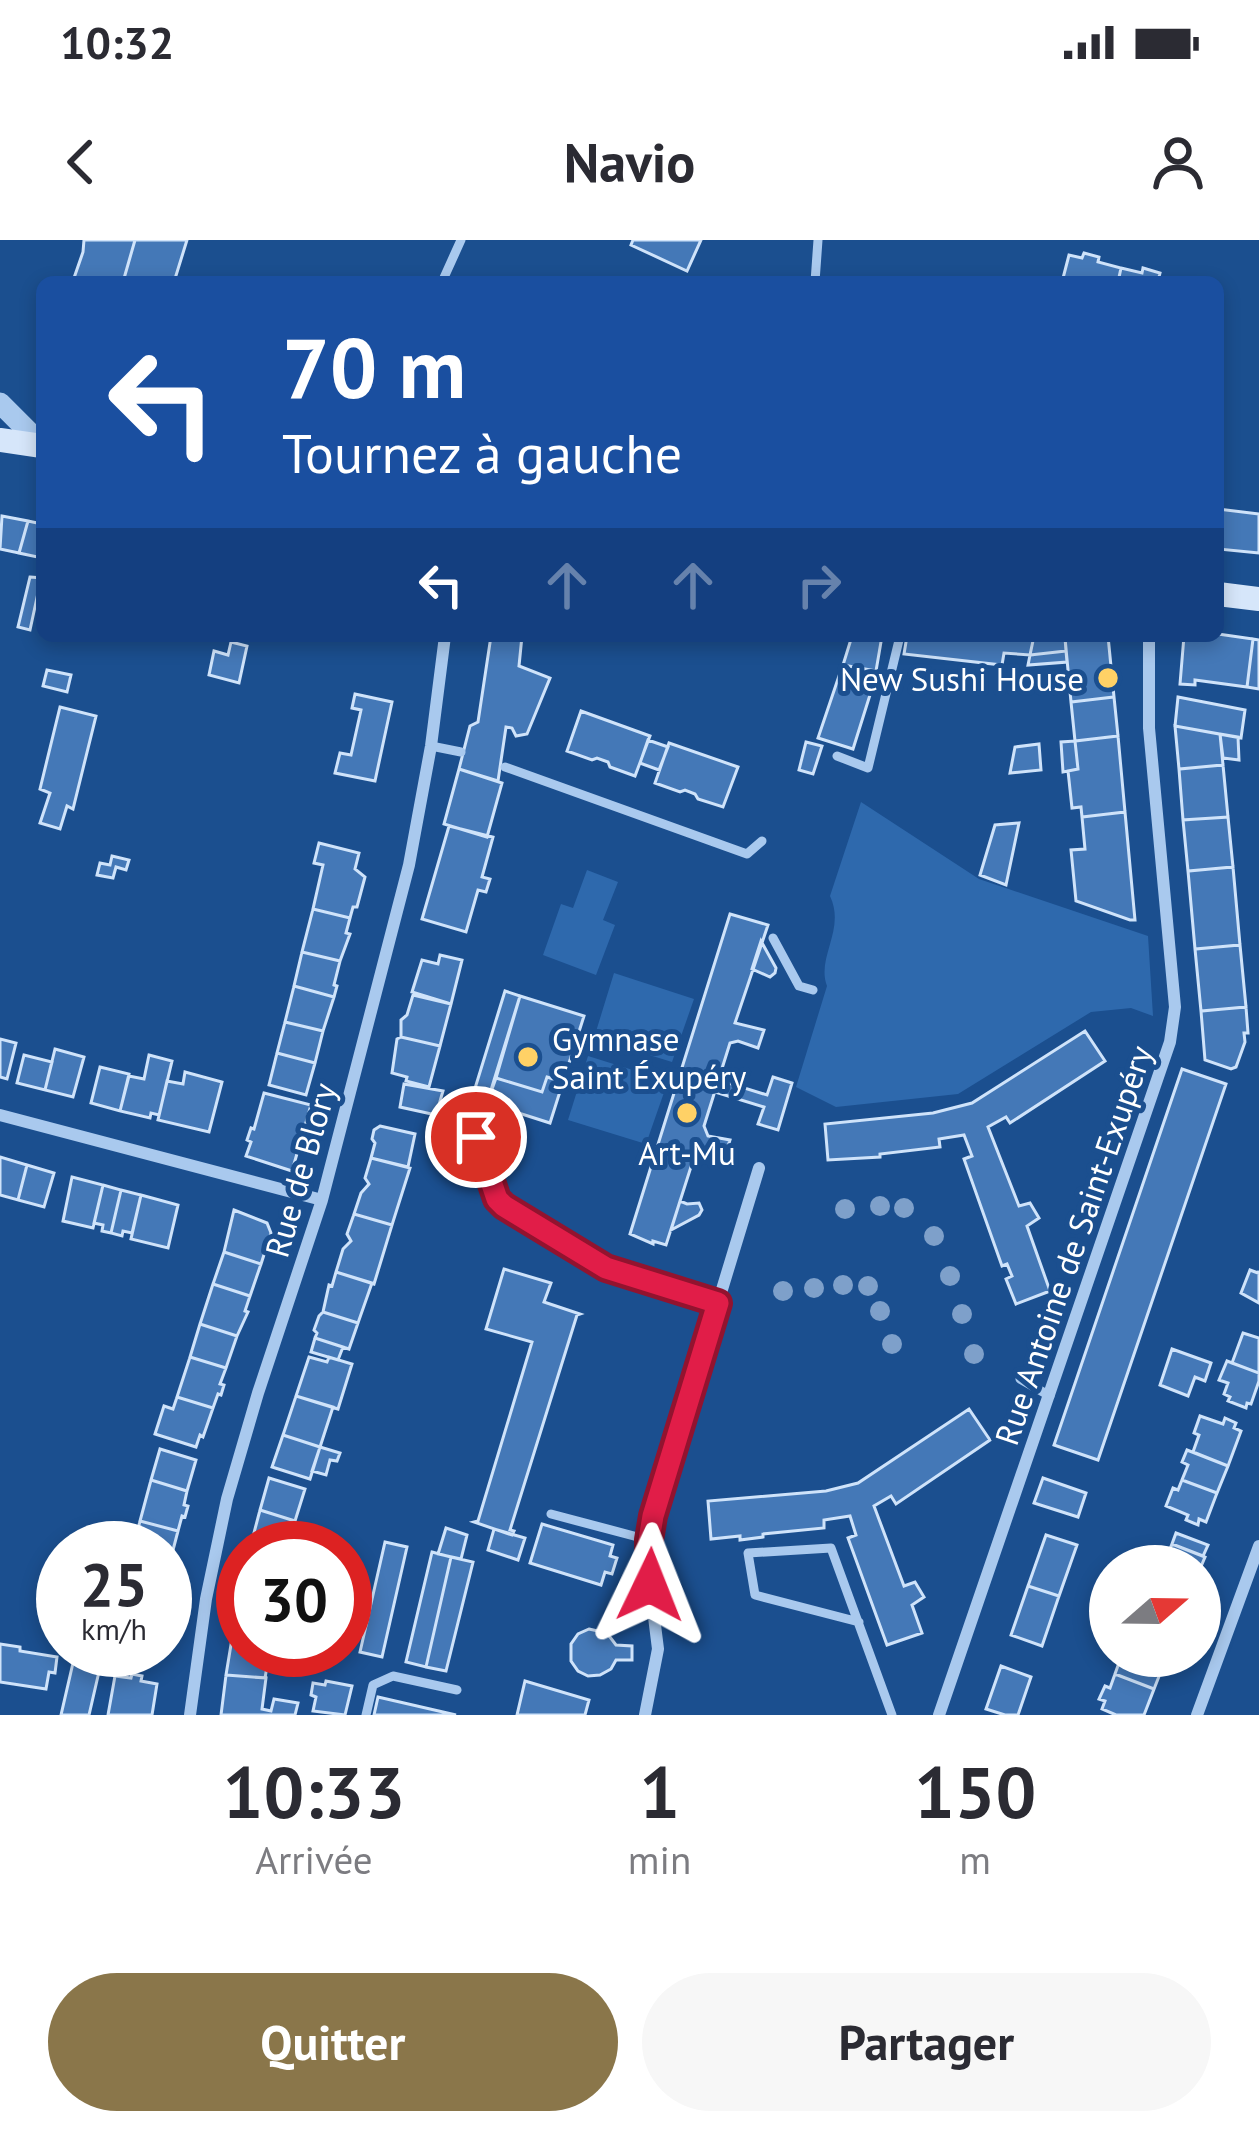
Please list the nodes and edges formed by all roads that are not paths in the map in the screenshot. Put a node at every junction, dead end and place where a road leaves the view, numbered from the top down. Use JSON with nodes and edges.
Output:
{"nodes":[{"id":1,"x":461,"y":240,"type":"edge"},
{"id":2,"x":818,"y":240,"type":"edge"},
{"id":3,"x":445,"y":276,"type":"edge"},
{"id":4,"x":815,"y":276,"type":"edge"},
{"id":5,"x":0,"y":403,"type":"edge"},
{"id":6,"x":36,"y":439,"type":"edge"},
{"id":7,"x":0,"y":440,"type":"edge"},
{"id":8,"x":36,"y":444,"type":"edge"},
{"id":9,"x":1224,"y":595,"type":"edge"},
{"id":10,"x":1259,"y":599,"type":"edge"},
{"id":11,"x":444,"y":642,"type":"edge"},
{"id":12,"x":899,"y":642,"type":"edge"},
{"id":13,"x":1149,"y":642,"type":"edge"},
{"id":14,"x":431,"y":746,"type":"junction"},
{"id":15,"x":461,"y":752,"type":"dead end"},
{"id":16,"x":837,"y":756,"type":"dead end"},
{"id":17,"x":505,"y":767,"type":"dead end"},
{"id":18,"x":762,"y":841,"type":"dead end"},
{"id":19,"x":773,"y":938,"type":"dead end"},
{"id":20,"x":813,"y":990,"type":"dead end"},
{"id":21,"x":479,"y":1105,"type":"dead end"},
{"id":22,"x":0,"y":1115,"type":"edge"},
{"id":23,"x":759,"y":1168,"type":"dead end"},
{"id":24,"x":322,"y":1200,"type":"junction"},
{"id":25,"x":718,"y":1303,"type":"junction"},
{"id":26,"x":1020,"y":1379,"type":"dead end"},
{"id":27,"x":1050,"y":1396,"type":"junction"},
{"id":28,"x":551,"y":1514,"type":"dead end"},
{"id":29,"x":649,"y":1540,"type":"junction"},
{"id":30,"x":1259,"y":1546,"type":"edge"},
{"id":31,"x":859,"y":1622,"type":"junction"},
{"id":32,"x":457,"y":1690,"type":"dead end"},
{"id":33,"x":190,"y":1715,"type":"edge"},
{"id":34,"x":366,"y":1715,"type":"edge"},
{"id":35,"x":645,"y":1715,"type":"edge"},
{"id":36,"x":892,"y":1715,"type":"edge"},
{"id":37,"x":939,"y":1715,"type":"edge"},
{"id":38,"x":1197,"y":1715,"type":"edge"}],
"edges":[{"from":1,"to":3,"type":"lane"},
{"from":2,"to":4,"type":"lane"},
{"from":5,"to":6,"type":"street"},
{"from":7,"to":8,"type":"main road"},
{"from":9,"to":10,"type":"main road"},
{"from":11,"to":14,"type":"street","name":"Rue de Blory"},
{"from":12,"to":16,"type":"lane"},
{"from":13,"to":27,"type":"street","name":"Rue Antoine de Saint-Exupéry"},
{"from":14,"to":15,"type":"lane"},
{"from":14,"to":24,"type":"street","name":"Rue de Blory"},
{"from":17,"to":18,"type":"lane"},
{"from":19,"to":20,"type":"lane"},
{"from":21,"to":25,"type":"lane"},
{"from":22,"to":24,"type":"street"},
{"from":23,"to":25,"type":"street"},
{"from":24,"to":33,"type":"street","name":"Rue de Blory"},
{"from":25,"to":29,"type":"street"},
{"from":26,"to":27,"type":"lane"},
{"from":27,"to":37,"type":"street","name":"Rue Antoine de Saint-Exupéry"},
{"from":28,"to":29,"type":"lane"},
{"from":29,"to":35,"type":"street"},
{"from":30,"to":38,"type":"street"},
{"from":31,"to":31,"type":"lane"},
{"from":31,"to":36,"type":"lane"},
{"from":32,"to":34,"type":"lane"}]}
